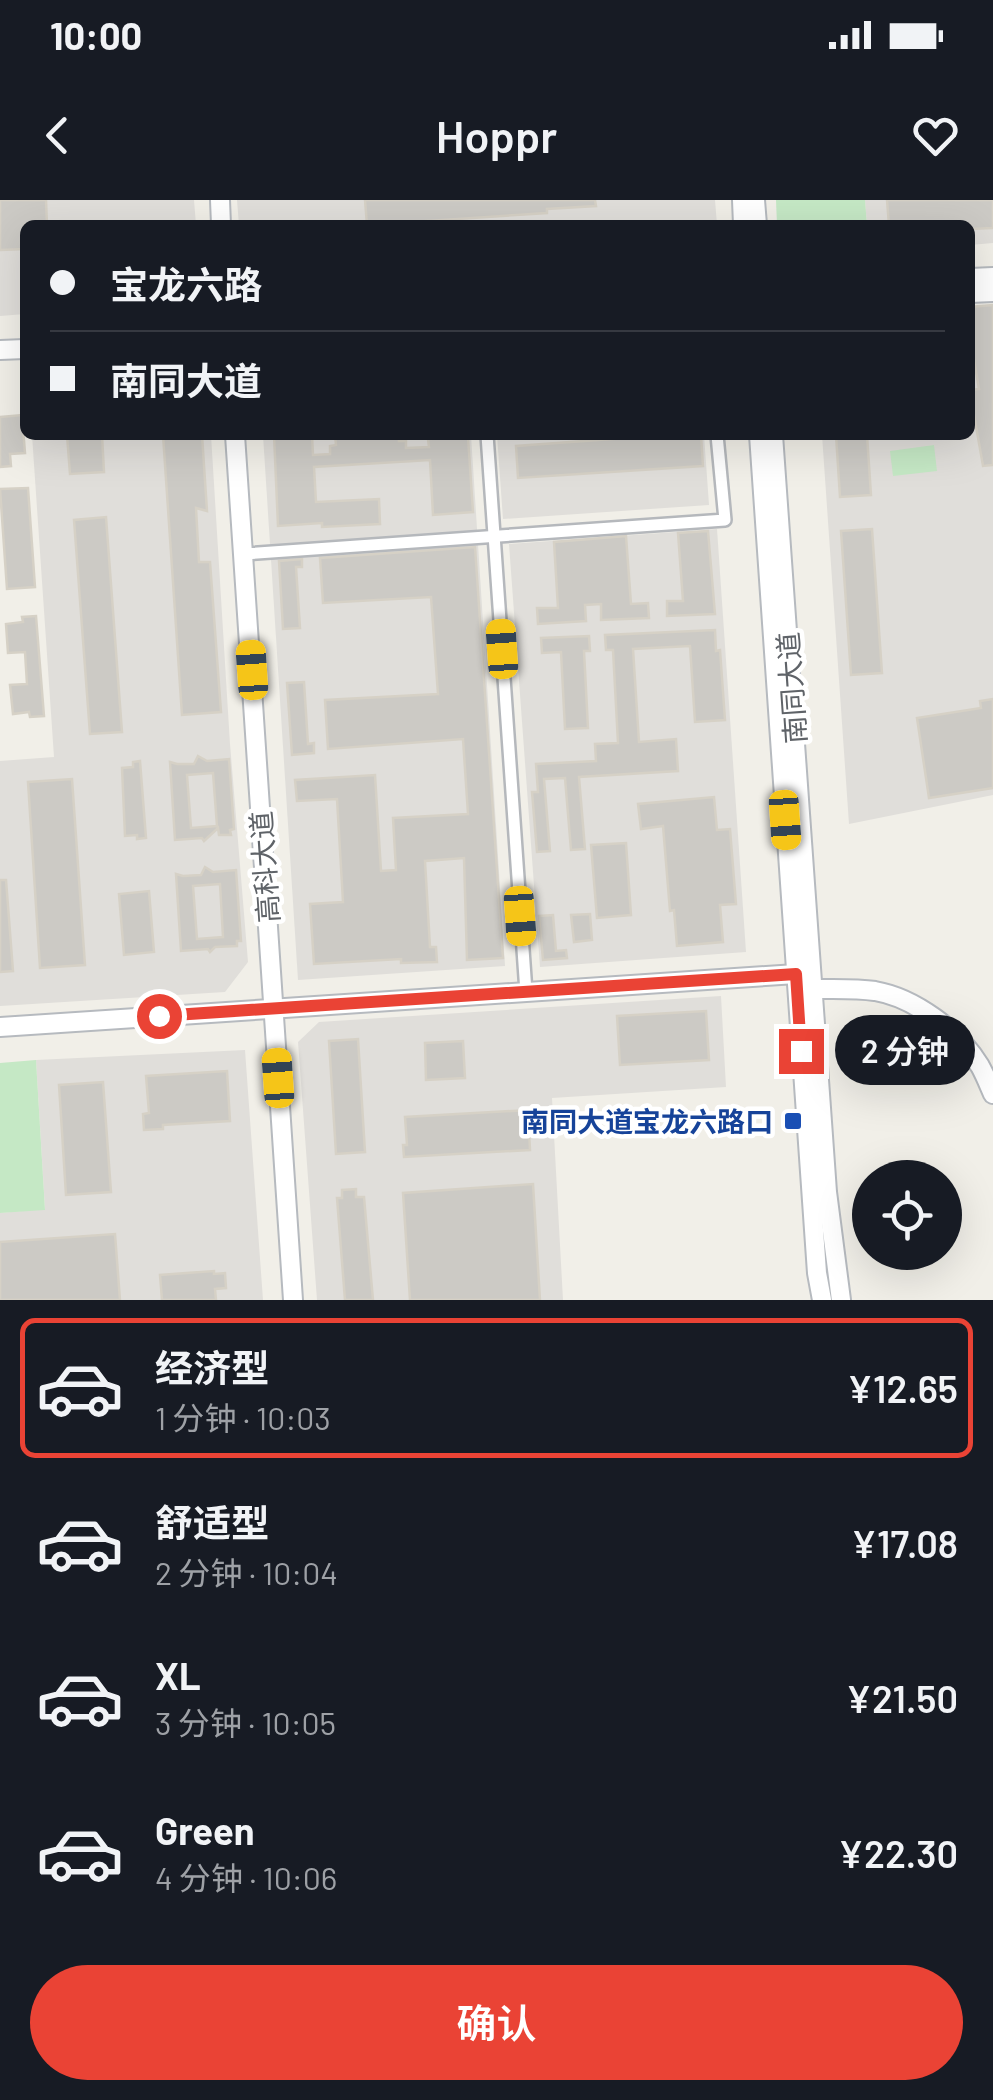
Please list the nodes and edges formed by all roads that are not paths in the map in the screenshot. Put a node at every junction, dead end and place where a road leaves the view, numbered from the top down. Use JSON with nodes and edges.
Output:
{"nodes":[{"id":1,"x":235,"y":440,"type":"edge"},
{"id":2,"x":487,"y":440,"type":"edge"},
{"id":3,"x":717,"y":440,"type":"edge"},
{"id":4,"x":759,"y":440,"type":"edge"},
{"id":5,"x":773,"y":440,"type":"edge"},
{"id":6,"x":493,"y":535,"type":"junction"},
{"id":7,"x":244,"y":554,"type":"junction"},
{"id":8,"x":796,"y":974,"type":"junction"},
{"id":9,"x":813,"y":989,"type":"junction"},
{"id":10,"x":526,"y":992,"type":"junction"},
{"id":11,"x":273,"y":1009,"type":"junction"},
{"id":12,"x":0,"y":1027,"type":"edge"},
{"id":13,"x":993,"y":1094,"type":"edge"},
{"id":14,"x":292,"y":1300,"type":"edge"},
{"id":15,"x":822,"y":1300,"type":"edge"},
{"id":16,"x":841,"y":1300,"type":"edge"}],
"edges":[{"from":1,"to":7,"type":"street","name":"高科大道"},
{"from":2,"to":6,"type":"street"},
{"from":3,"to":6,"type":"street"},
{"from":4,"to":8,"type":"street","name":"南同大道"},
{"from":5,"to":9,"type":"street","name":"南同大道"},
{"from":6,"to":7,"type":"street"},
{"from":6,"to":10,"type":"street"},
{"from":7,"to":11,"type":"street","name":"高科大道"},
{"from":8,"to":10,"type":"street"},
{"from":8,"to":15,"type":"street","name":"南同大道"},
{"from":9,"to":13,"type":"street"},
{"from":9,"to":16,"type":"street","name":"南同大道"},
{"from":10,"to":11,"type":"street"},
{"from":11,"to":12,"type":"street"},
{"from":11,"to":14,"type":"street","name":"高科大道"}]}
